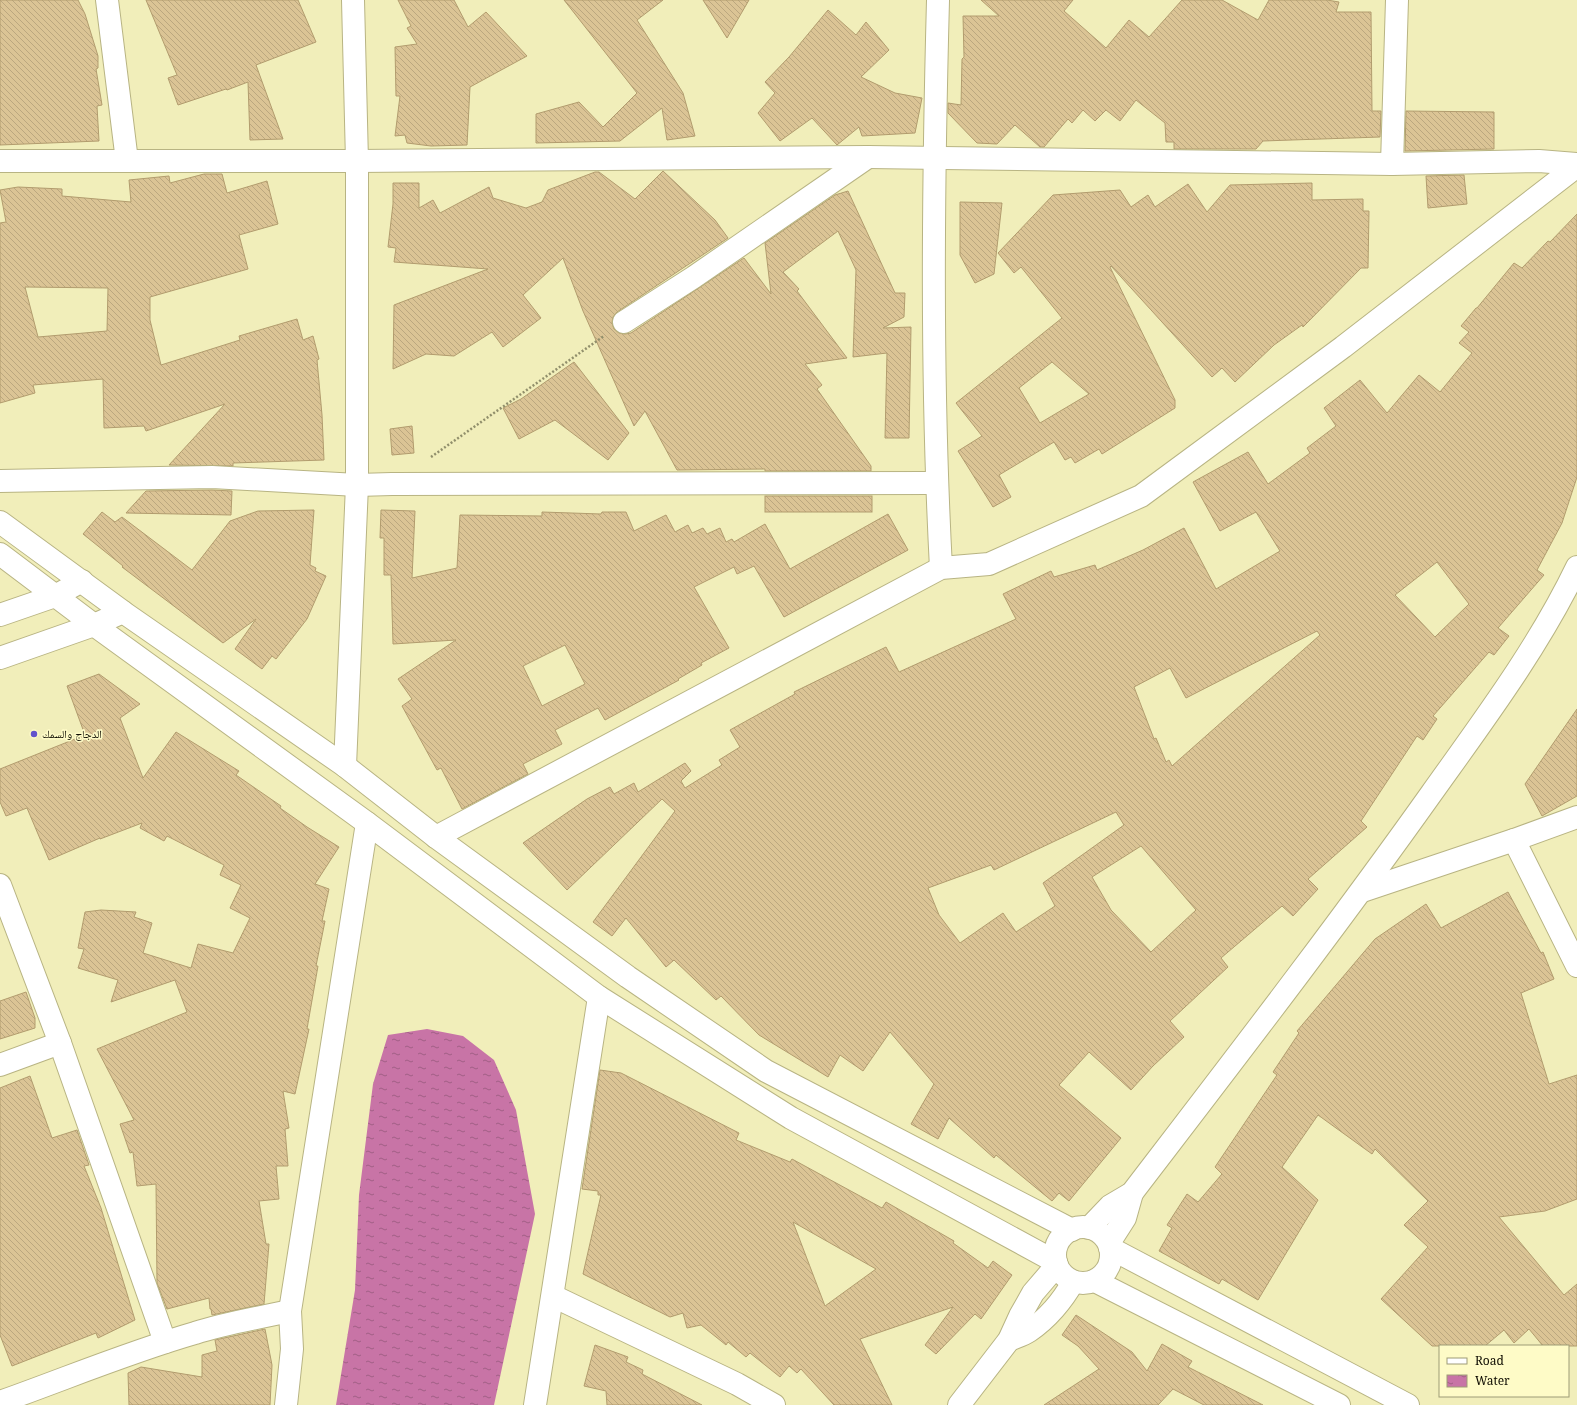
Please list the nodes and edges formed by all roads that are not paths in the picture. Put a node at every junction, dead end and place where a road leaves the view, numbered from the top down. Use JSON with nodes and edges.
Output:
{"nodes":[{"id":1,"x":107,"y":0,"type":"edge"},
{"id":2,"x":354,"y":0,"type":"edge"},
{"id":3,"x":938,"y":0,"type":"edge"},
{"id":4,"x":1397,"y":0,"type":"edge"},
{"id":5,"x":868,"y":156,"type":"junction"},
{"id":6,"x":934,"y":158,"type":"junction"},
{"id":7,"x":0,"y":161,"type":"edge"},
{"id":8,"x":127,"y":161,"type":"junction"},
{"id":9,"x":356,"y":161,"type":"junction"},
{"id":10,"x":1392,"y":164,"type":"junction"},
{"id":11,"x":1577,"y":165,"type":"edge"},
{"id":12,"x":624,"y":322,"type":"road end"},
{"id":13,"x":0,"y":481,"type":"edge"},
{"id":14,"x":937,"y":483,"type":"junction"},
{"id":15,"x":357,"y":486,"type":"junction"},
{"id":16,"x":0,"y":522,"type":"edge"},
{"id":17,"x":0,"y":554,"type":"edge"},
{"id":18,"x":1577,"y":567,"type":"edge"},
{"id":19,"x":941,"y":568,"type":"junction"},
{"id":20,"x":82,"y":581,"type":"junction"},
{"id":21,"x":55,"y":596,"type":"junction"},
{"id":22,"x":122,"y":612,"type":"junction"},
{"id":23,"x":0,"y":615,"type":"edge"},
{"id":24,"x":94,"y":625,"type":"junction"},
{"id":25,"x":0,"y":658,"type":"edge"},
{"id":26,"x":345,"y":766,"type":"junction"},
{"id":27,"x":1577,"y":817,"type":"edge"},
{"id":28,"x":367,"y":823,"type":"junction"},
{"id":29,"x":436,"y":837,"type":"junction"},
{"id":30,"x":1514,"y":840,"type":"junction"},
{"id":31,"x":0,"y":885,"type":"edge"},
{"id":32,"x":1362,"y":891,"type":"junction"},
{"id":33,"x":1577,"y":966,"type":"edge"},
{"id":34,"x":599,"y":997,"type":"junction"},
{"id":35,"x":60,"y":1043,"type":"junction"},
{"id":36,"x":0,"y":1065,"type":"edge"},
{"id":37,"x":1132,"y":1193,"type":"junction"},
{"id":38,"x":1080,"y":1229,"type":"junction"},
{"id":39,"x":1110,"y":1246,"type":"junction"},
{"id":40,"x":1056,"y":1263,"type":"junction"},
{"id":41,"x":1084,"y":1281,"type":"junction"},
{"id":42,"x":553,"y":1296,"type":"junction"},
{"id":43,"x":290,"y":1312,"type":"junction"},
{"id":44,"x":1009,"y":1340,"type":"junction"},
{"id":45,"x":165,"y":1342,"type":"junction"},
{"id":46,"x":0,"y":1402,"type":"edge"},
{"id":47,"x":286,"y":1405,"type":"edge"},
{"id":48,"x":535,"y":1405,"type":"edge"},
{"id":49,"x":774,"y":1405,"type":"edge"},
{"id":50,"x":959,"y":1405,"type":"edge"},
{"id":51,"x":1339,"y":1405,"type":"edge"},
{"id":52,"x":1408,"y":1405,"type":"edge"}],
"edges":[{"from":1,"to":8,"type":"street"},
{"from":2,"to":9,"type":"street"},
{"from":3,"to":6,"type":"street"},
{"from":4,"to":10,"type":"street"},
{"from":5,"to":6,"type":"street"},
{"from":5,"to":9,"type":"street"},
{"from":5,"to":12,"type":"street"},
{"from":6,"to":10,"type":"street"},
{"from":6,"to":14,"type":"street"},
{"from":7,"to":8,"type":"street"},
{"from":8,"to":9,"type":"street"},
{"from":9,"to":15,"type":"street"},
{"from":10,"to":11,"type":"street"},
{"from":11,"to":19,"type":"street"},
{"from":13,"to":15,"type":"street"},
{"from":14,"to":15,"type":"street"},
{"from":14,"to":19,"type":"street"},
{"from":15,"to":26,"type":"street"},
{"from":16,"to":20,"type":"street"},
{"from":17,"to":21,"type":"street"},
{"from":18,"to":32,"type":"street"},
{"from":19,"to":29,"type":"street"},
{"from":20,"to":21,"type":"street"},
{"from":20,"to":22,"type":"street"},
{"from":21,"to":23,"type":"street"},
{"from":21,"to":24,"type":"street"},
{"from":22,"to":24,"type":"street"},
{"from":22,"to":26,"type":"street"},
{"from":24,"to":25,"type":"street"},
{"from":24,"to":28,"type":"street"},
{"from":26,"to":29,"type":"street"},
{"from":27,"to":30,"type":"street"},
{"from":28,"to":34,"type":"street"},
{"from":28,"to":43,"type":"street"},
{"from":29,"to":38,"type":"street"},
{"from":30,"to":32,"type":"street"},
{"from":30,"to":33,"type":"street"},
{"from":31,"to":35,"type":"street"},
{"from":32,"to":37,"type":"street"},
{"from":34,"to":40,"type":"street"},
{"from":34,"to":42,"type":"street"},
{"from":35,"to":36,"type":"street"},
{"from":35,"to":45,"type":"street"},
{"from":37,"to":38,"type":"street"},
{"from":37,"to":39,"type":"street"},
{"from":38,"to":39,"type":"street"},
{"from":38,"to":40,"type":"street"},
{"from":39,"to":41,"type":"street"},
{"from":39,"to":52,"type":"street"},
{"from":40,"to":41,"type":"street"},
{"from":40,"to":44,"type":"street"},
{"from":41,"to":44,"type":"street"},
{"from":41,"to":51,"type":"street"},
{"from":42,"to":48,"type":"street"},
{"from":42,"to":49,"type":"street"},
{"from":43,"to":45,"type":"street"},
{"from":43,"to":47,"type":"street"},
{"from":44,"to":50,"type":"street"},
{"from":45,"to":46,"type":"street"}]}
